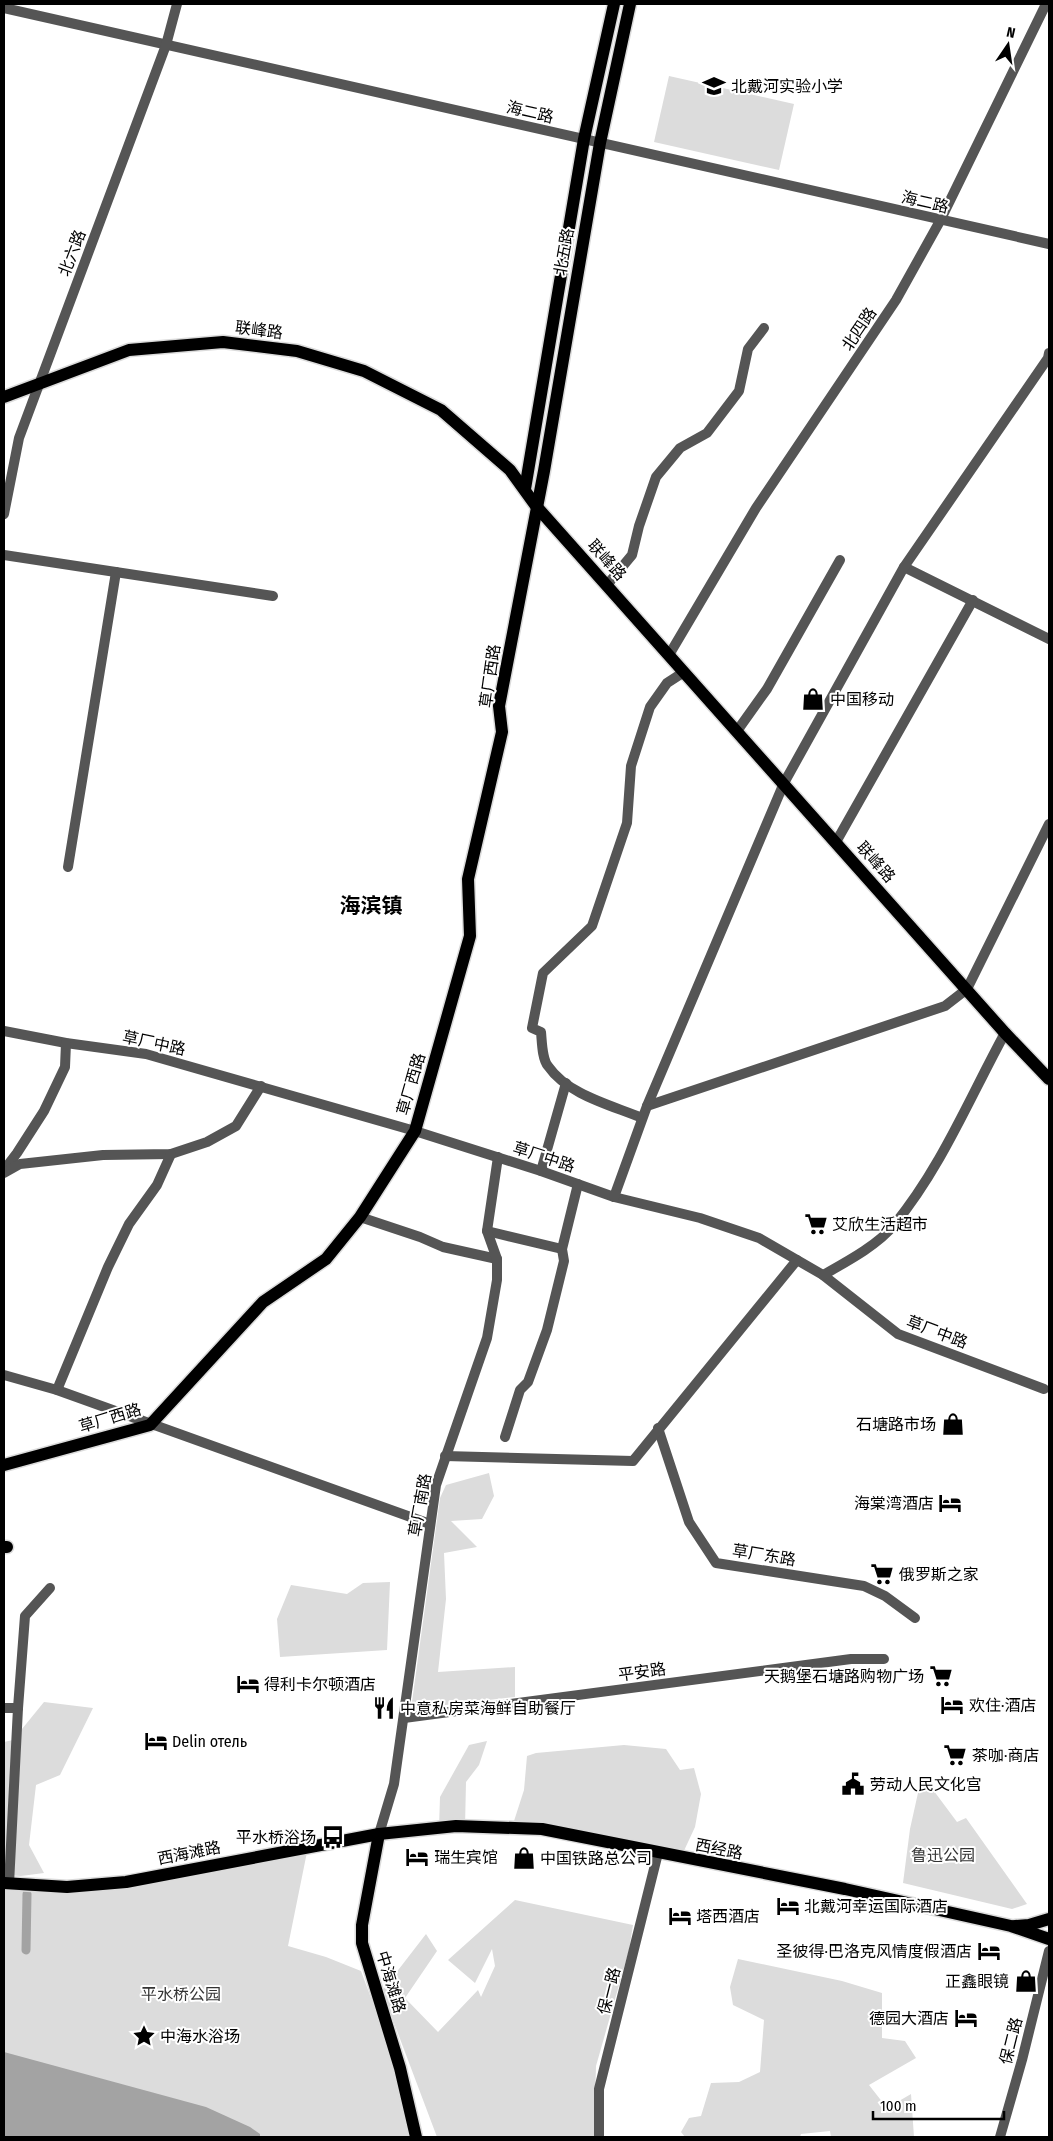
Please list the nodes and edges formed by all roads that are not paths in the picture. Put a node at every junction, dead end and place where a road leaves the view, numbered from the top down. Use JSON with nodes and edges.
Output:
{"nodes":[{"id":1,"x":177,"y":4,"type":"edge"},
{"id":2,"x":614,"y":4,"type":"edge"},
{"id":3,"x":630,"y":4,"type":"edge"},
{"id":4,"x":1046,"y":4,"type":"edge"},
{"id":5,"x":4,"y":8,"type":"edge"},
{"id":6,"x":166,"y":45,"type":"junction"},
{"id":7,"x":584,"y":139,"type":"junction"},
{"id":8,"x":600,"y":143,"type":"junction"},
{"id":9,"x":940,"y":221,"type":"junction"},
{"id":10,"x":1049,"y":244,"type":"edge"},
{"id":11,"x":764,"y":328,"type":"dead end"},
{"id":12,"x":1049,"y":353,"type":"edge"},
{"id":13,"x":40,"y":383,"type":"junction"},
{"id":14,"x":4,"y":397,"type":"edge"},
{"id":15,"x":525,"y":489,"type":"junction"},
{"id":16,"x":536,"y":506,"type":"junction"},
{"id":17,"x":4,"y":514,"type":"edge"},
{"id":18,"x":4,"y":555,"type":"edge"},
{"id":19,"x":840,"y":560,"type":"dead end"},
{"id":20,"x":904,"y":567,"type":"junction"},
{"id":21,"x":116,"y":572,"type":"junction"},
{"id":22,"x":607,"y":585,"type":"junction"},
{"id":23,"x":273,"y":596,"type":"dead end"},
{"id":24,"x":973,"y":600,"type":"junction"},
{"id":25,"x":1049,"y":639,"type":"edge"},
{"id":26,"x":669,"y":655,"type":"junction"},
{"id":27,"x":684,"y":672,"type":"junction"},
{"id":28,"x":737,"y":731,"type":"junction"},
{"id":29,"x":784,"y":783,"type":"junction"},
{"id":30,"x":1049,"y":824,"type":"edge"},
{"id":31,"x":836,"y":842,"type":"junction"},
{"id":32,"x":68,"y":867,"type":"dead end"},
{"id":33,"x":967,"y":989,"type":"junction"},
{"id":34,"x":4,"y":1031,"type":"edge"},
{"id":35,"x":1005,"y":1033,"type":"junction"},
{"id":36,"x":66,"y":1043,"type":"junction"},
{"id":37,"x":1049,"y":1079,"type":"edge"},
{"id":38,"x":566,"y":1083,"type":"junction"},
{"id":39,"x":261,"y":1086,"type":"junction"},
{"id":40,"x":647,"y":1106,"type":"junction"},
{"id":41,"x":642,"y":1118,"type":"junction"},
{"id":42,"x":415,"y":1131,"type":"junction"},
{"id":43,"x":171,"y":1154,"type":"junction"},
{"id":44,"x":498,"y":1157,"type":"junction"},
{"id":45,"x":541,"y":1171,"type":"junction"},
{"id":46,"x":4,"y":1172,"type":"edge"},
{"id":47,"x":578,"y":1184,"type":"junction"},
{"id":48,"x":614,"y":1197,"type":"junction"},
{"id":49,"x":360,"y":1217,"type":"junction"},
{"id":50,"x":487,"y":1231,"type":"junction"},
{"id":51,"x":562,"y":1249,"type":"junction"},
{"id":52,"x":497,"y":1260,"type":"junction"},
{"id":53,"x":797,"y":1260,"type":"junction"},
{"id":54,"x":823,"y":1275,"type":"junction"},
{"id":55,"x":4,"y":1375,"type":"edge"},
{"id":56,"x":1044,"y":1389,"type":"dead end"},
{"id":57,"x":57,"y":1390,"type":"junction"},
{"id":58,"x":150,"y":1425,"type":"junction"},
{"id":59,"x":658,"y":1428,"type":"junction"},
{"id":60,"x":505,"y":1437,"type":"dead end"},
{"id":61,"x":446,"y":1456,"type":"junction"},
{"id":62,"x":4,"y":1465,"type":"edge"},
{"id":63,"x":430,"y":1524,"type":"junction"},
{"id":64,"x":50,"y":1588,"type":"dead end"},
{"id":65,"x":915,"y":1618,"type":"dead end"},
{"id":66,"x":884,"y":1659,"type":"dead end"},
{"id":67,"x":4,"y":1708,"type":"edge"},
{"id":68,"x":18,"y":1708,"type":"junction"},
{"id":69,"x":404,"y":1718,"type":"junction"},
{"id":70,"x":379,"y":1834,"type":"junction"},
{"id":71,"x":658,"y":1853,"type":"junction"},
{"id":72,"x":7,"y":1883,"type":"edge"},
{"id":73,"x":1049,"y":1920,"type":"edge"},
{"id":74,"x":1011,"y":1926,"type":"junction"},
{"id":75,"x":1049,"y":1939,"type":"edge"},
{"id":76,"x":1049,"y":1951,"type":"edge"},
{"id":77,"x":416,"y":2137,"type":"edge"},
{"id":78,"x":599,"y":2137,"type":"edge"},
{"id":79,"x":1000,"y":2137,"type":"edge"}],
"edges":[{"from":1,"to":6,"type":"street","name":"北六路"},
{"from":2,"to":7,"type":"main road","name":"北五路"},
{"from":3,"to":8,"type":"main road","name":"北五路"},
{"from":4,"to":9,"type":"street","name":"北四路"},
{"from":5,"to":6,"type":"street","name":"海二路"},
{"from":6,"to":7,"type":"street","name":"海二路"},
{"from":6,"to":13,"type":"street","name":"北六路"},
{"from":7,"to":8,"type":"street","name":"海二路"},
{"from":7,"to":15,"type":"main road","name":"北五路"},
{"from":8,"to":9,"type":"street","name":"海二路"},
{"from":8,"to":16,"type":"main road","name":"北五路"},
{"from":9,"to":10,"type":"street","name":"海二路"},
{"from":9,"to":26,"type":"street","name":"北四路"},
{"from":11,"to":22,"type":"street"},
{"from":12,"to":20,"type":"street"},
{"from":13,"to":14,"type":"main road","name":"联峰路"},
{"from":13,"to":15,"type":"main road","name":"联峰路"},
{"from":13,"to":17,"type":"street","name":"北六路"},
{"from":15,"to":16,"type":"main road","name":"联峰路"},
{"from":16,"to":22,"type":"main road","name":"联峰路"},
{"from":16,"to":42,"type":"main road","name":"草厂西路"},
{"from":18,"to":21,"type":"street"},
{"from":19,"to":28,"type":"street"},
{"from":20,"to":24,"type":"street"},
{"from":20,"to":29,"type":"street"},
{"from":21,"to":23,"type":"street"},
{"from":21,"to":32,"type":"street"},
{"from":22,"to":26,"type":"main road","name":"联峰路"},
{"from":24,"to":25,"type":"street"},
{"from":24,"to":31,"type":"street"},
{"from":26,"to":27,"type":"main road","name":"联峰路"},
{"from":27,"to":28,"type":"main road","name":"联峰路"},
{"from":27,"to":38,"type":"street"},
{"from":28,"to":29,"type":"main road","name":"联峰路"},
{"from":29,"to":31,"type":"main road","name":"联峰路"},
{"from":29,"to":40,"type":"street"},
{"from":30,"to":33,"type":"street"},
{"from":31,"to":33,"type":"main road","name":"联峰路"},
{"from":33,"to":35,"type":"main road","name":"联峰路"},
{"from":33,"to":40,"type":"street"},
{"from":34,"to":36,"type":"street","name":"草厂中路"},
{"from":35,"to":37,"type":"main road","name":"联峰路"},
{"from":35,"to":54,"type":"street"},
{"from":36,"to":39,"type":"street","name":"草厂中路"},
{"from":36,"to":46,"type":"street"},
{"from":38,"to":41,"type":"street"},
{"from":38,"to":45,"type":"street"},
{"from":39,"to":42,"type":"street","name":"草厂中路"},
{"from":39,"to":43,"type":"street"},
{"from":40,"to":41,"type":"street"},
{"from":41,"to":48,"type":"street"},
{"from":42,"to":44,"type":"street","name":"草厂中路"},
{"from":42,"to":49,"type":"main road","name":"草厂西路"},
{"from":43,"to":46,"type":"street"},
{"from":43,"to":57,"type":"street"},
{"from":44,"to":45,"type":"street","name":"草厂中路"},
{"from":44,"to":50,"type":"street","name":"草厂南路"},
{"from":45,"to":47,"type":"street","name":"草厂中路"},
{"from":47,"to":48,"type":"street","name":"草厂中路"},
{"from":47,"to":51,"type":"street"},
{"from":48,"to":53,"type":"street","name":"草厂中路"},
{"from":49,"to":52,"type":"street"},
{"from":49,"to":58,"type":"main road","name":"草厂西路"},
{"from":50,"to":51,"type":"street"},
{"from":50,"to":52,"type":"street","name":"草厂南路"},
{"from":51,"to":60,"type":"street"},
{"from":52,"to":61,"type":"street","name":"草厂南路"},
{"from":53,"to":54,"type":"street","name":"草厂中路"},
{"from":53,"to":59,"type":"street"},
{"from":54,"to":56,"type":"street","name":"草厂中路"},
{"from":55,"to":57,"type":"street"},
{"from":57,"to":58,"type":"street"},
{"from":58,"to":62,"type":"main road","name":"草厂西路"},
{"from":58,"to":63,"type":"street"},
{"from":59,"to":61,"type":"street"},
{"from":59,"to":65,"type":"street","name":"草厂东路"},
{"from":61,"to":63,"type":"street","name":"草厂南路"},
{"from":63,"to":69,"type":"street","name":"草厂南路"},
{"from":64,"to":68,"type":"street"},
{"from":66,"to":69,"type":"street","name":"平安路"},
{"from":67,"to":68,"type":"street"},
{"from":68,"to":72,"type":"street"},
{"from":69,"to":70,"type":"street","name":"草厂南路"},
{"from":70,"to":71,"type":"main road","name":"西经路"},
{"from":70,"to":72,"type":"main road","name":"西海滩路"},
{"from":70,"to":77,"type":"main road","name":"中海滩路"},
{"from":71,"to":74,"type":"main road","name":"西经路"},
{"from":71,"to":78,"type":"street","name":"保一路"},
{"from":73,"to":74,"type":"main road"},
{"from":74,"to":75,"type":"main road","name":"西经路"},
{"from":76,"to":79,"type":"street","name":"保二路"}]}
